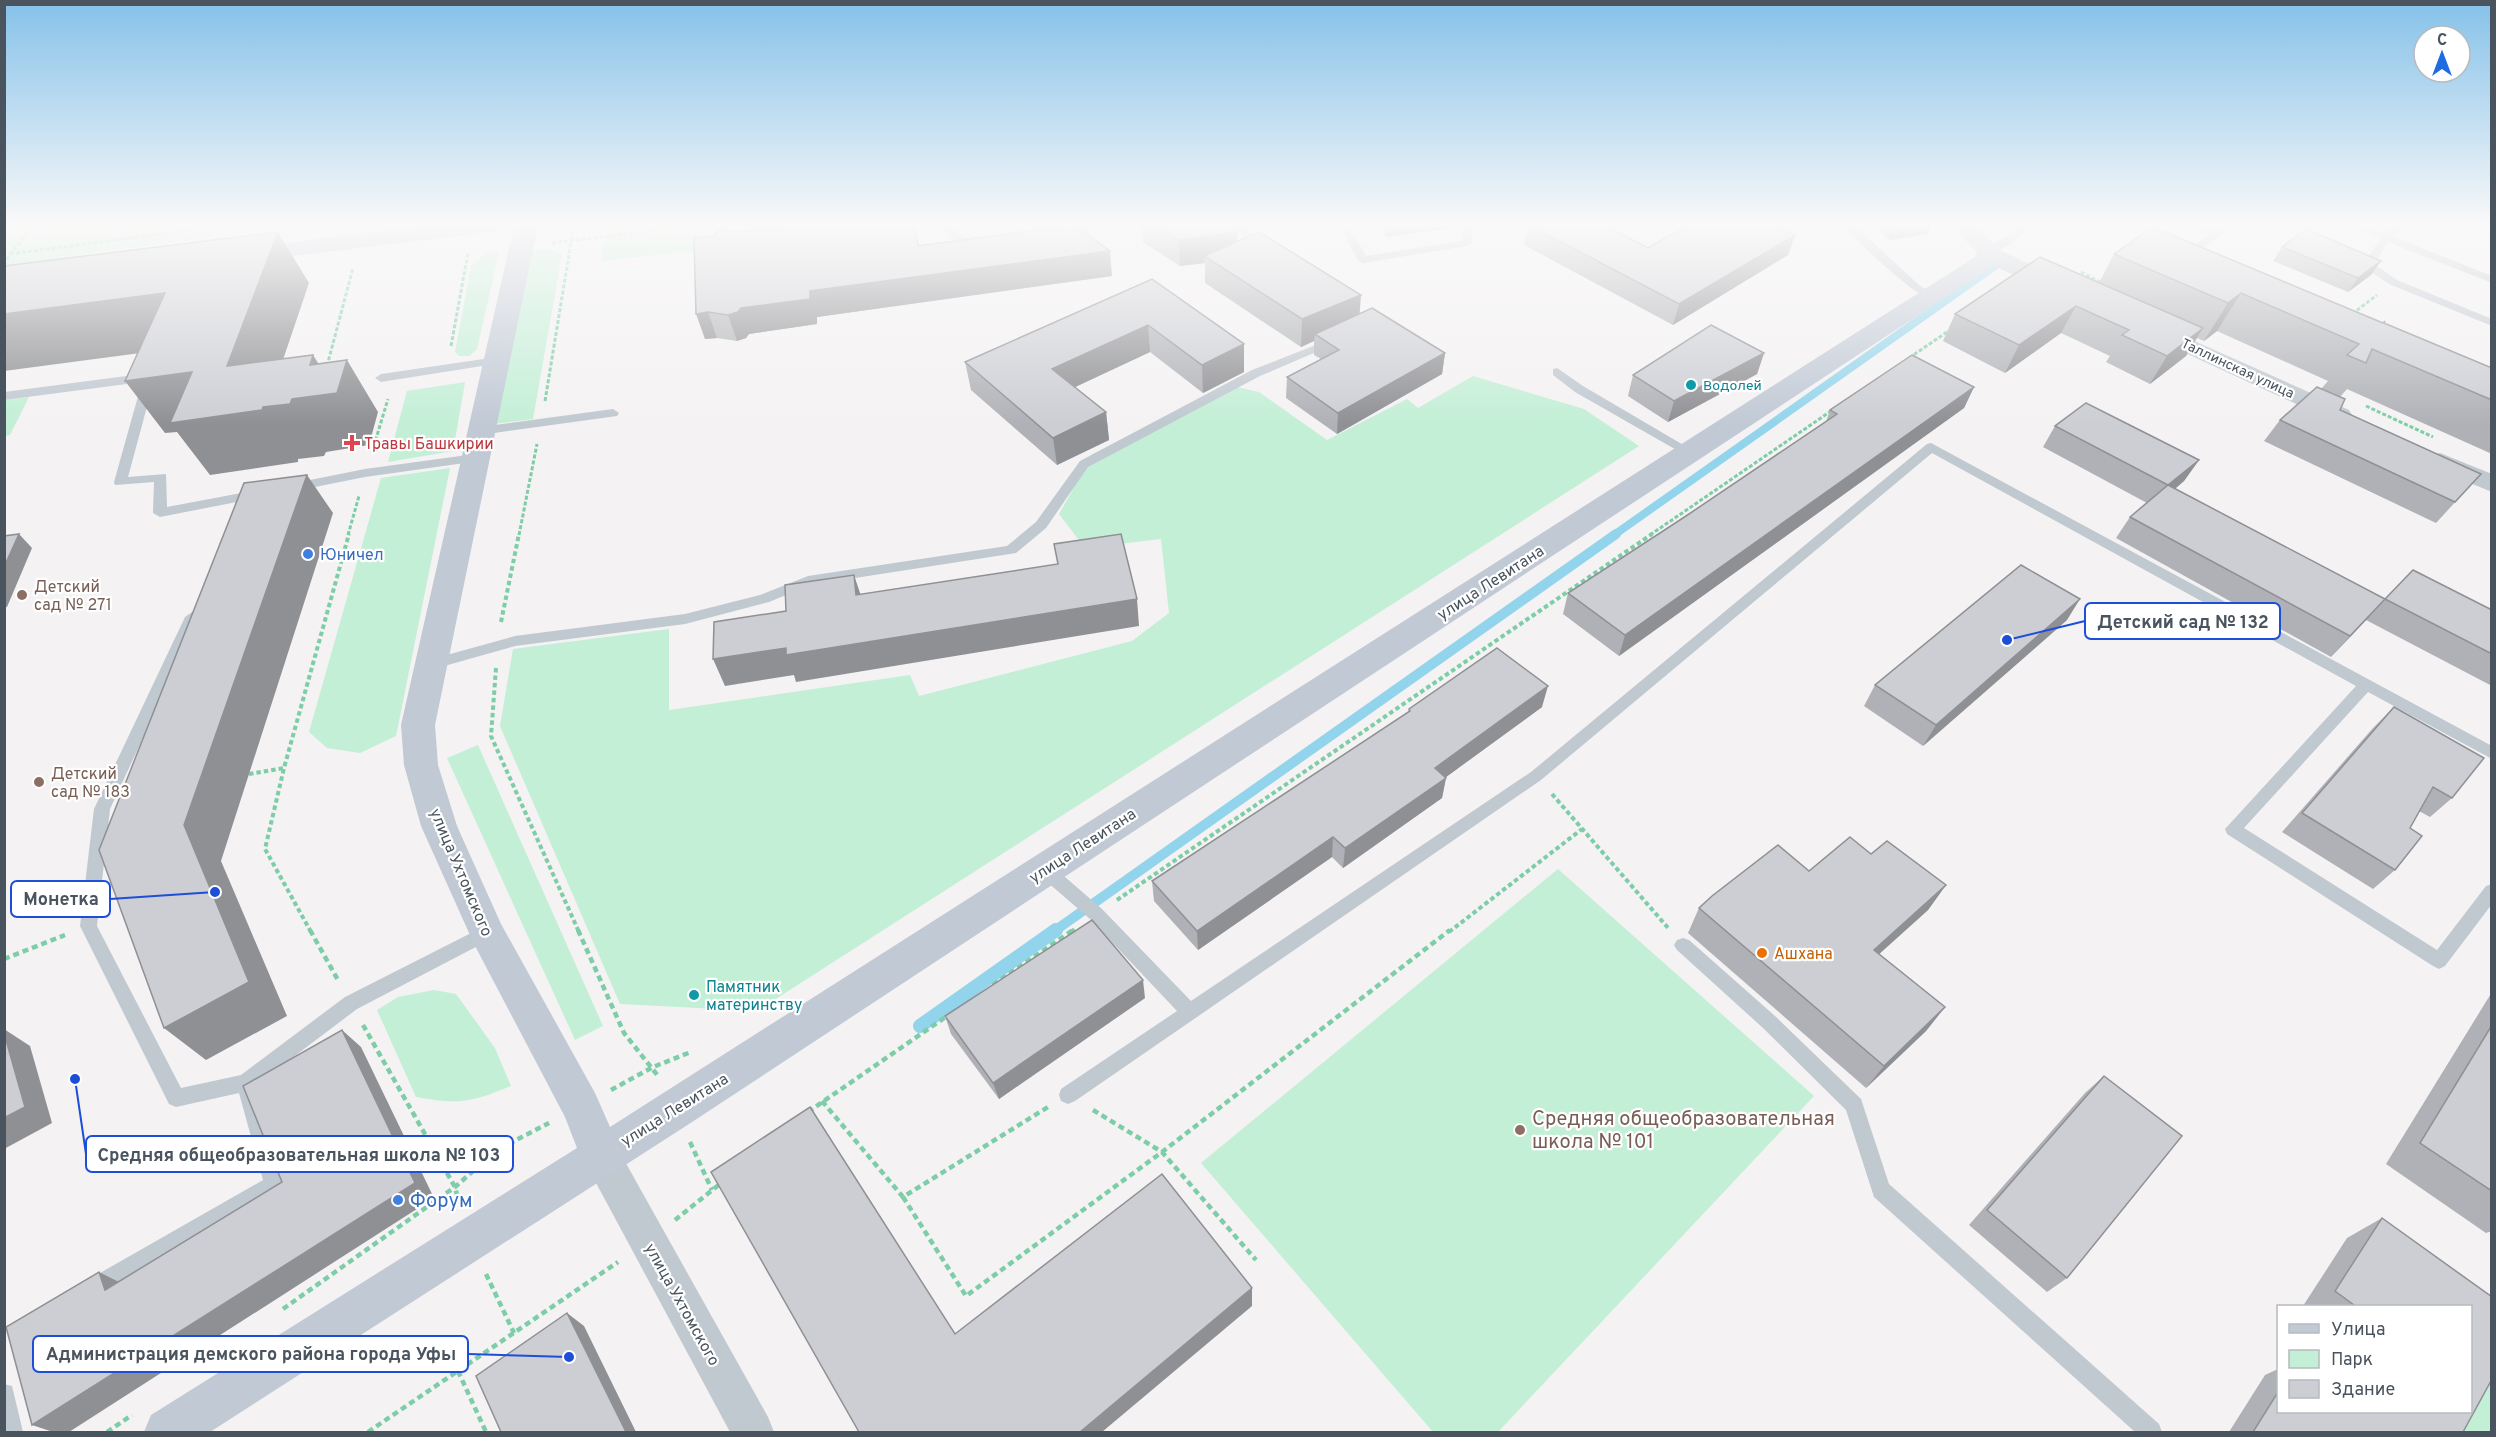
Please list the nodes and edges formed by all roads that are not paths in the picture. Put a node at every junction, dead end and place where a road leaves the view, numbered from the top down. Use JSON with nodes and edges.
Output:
{"nodes":[{"id":1,"x":507,"y":291,"type":"edge"},
{"id":2,"x":1921,"y":291,"type":"edge"},
{"id":3,"x":1939,"y":291,"type":"edge"},
{"id":4,"x":2067,"y":291,"type":"edge"},
{"id":5,"x":2415,"y":291,"type":"edge"},
{"id":6,"x":2078,"y":296,"type":"edge"},
{"id":7,"x":1930,"y":297,"type":"junction"},
{"id":8,"x":2133,"y":320,"type":"edge"},
{"id":9,"x":2492,"y":323,"type":"edge"},
{"id":10,"x":1341,"y":337,"type":"edge"},
{"id":11,"x":497,"y":361,"type":"junction"},
{"id":12,"x":1557,"y":372,"type":"dead end"},
{"id":13,"x":381,"y":378,"type":"dead end"},
{"id":14,"x":4,"y":396,"type":"edge"},
{"id":15,"x":613,"y":413,"type":"dead end"},
{"id":16,"x":2361,"y":425,"type":"edge"},
{"id":17,"x":477,"y":445,"type":"junction"},
{"id":18,"x":2415,"y":450,"type":"edge"},
{"id":19,"x":1691,"y":453,"type":"junction"},
{"id":20,"x":2492,"y":484,"type":"edge"},
{"id":21,"x":249,"y":496,"type":"junction"},
{"id":22,"x":239,"y":517,"type":"edge"},
{"id":23,"x":198,"y":603,"type":"edge"},
{"id":24,"x":430,"y":665,"type":"junction"},
{"id":25,"x":2367,"y":684,"type":"junction"},
{"id":26,"x":2492,"y":753,"type":"edge"},
{"id":27,"x":1044,"y":869,"type":"junction"},
{"id":28,"x":2492,"y":891,"type":"edge"},
{"id":29,"x":487,"y":933,"type":"junction"},
{"id":30,"x":1683,"y":945,"type":"road end"},
{"id":31,"x":1190,"y":1012,"type":"junction"},
{"id":32,"x":245,"y":1083,"type":"junction"},
{"id":33,"x":1068,"y":1095,"type":"road end"},
{"id":34,"x":601,"y":1155,"type":"junction"},
{"id":35,"x":77,"y":1297,"type":"edge"},
{"id":36,"x":4,"y":1394,"type":"edge"},
{"id":37,"x":152,"y":1422,"type":"edge"},
{"id":38,"x":12,"y":1432,"type":"edge"},
{"id":39,"x":753,"y":1432,"type":"edge"},
{"id":40,"x":2151,"y":1432,"type":"edge"}],
"edges":[{"from":1,"to":11,"type":"street","name":"улица Ухтомского"},
{"from":2,"to":7,"type":"lane"},
{"from":3,"to":7,"type":"street","name":"улица Левитана"},
{"from":4,"to":6,"type":"street"},
{"from":5,"to":9,"type":"lane"},
{"from":7,"to":19,"type":"street","name":"улица Левитана"},
{"from":8,"to":16,"type":"street","name":"Таллинская улица"},
{"from":10,"to":24,"type":"lane"},
{"from":11,"to":13,"type":"lane"},
{"from":11,"to":17,"type":"street","name":"улица Ухтомского"},
{"from":12,"to":19,"type":"lane"},
{"from":14,"to":21,"type":"lane"},
{"from":15,"to":17,"type":"lane"},
{"from":17,"to":21,"type":"lane"},
{"from":17,"to":24,"type":"street","name":"улица Ухтомского"},
{"from":18,"to":20,"type":"street"},
{"from":19,"to":27,"type":"street","name":"улица Левитана"},
{"from":21,"to":22,"type":"lane"},
{"from":23,"to":32,"type":"lane"},
{"from":24,"to":29,"type":"street","name":"улица Ухтомского"},
{"from":25,"to":26,"type":"lane"},
{"from":25,"to":28,"type":"lane"},
{"from":25,"to":31,"type":"lane"},
{"from":27,"to":31,"type":"lane"},
{"from":27,"to":34,"type":"street","name":"улица Левитана"},
{"from":29,"to":32,"type":"lane"},
{"from":29,"to":34,"type":"street","name":"улица Ухтомского"},
{"from":30,"to":40,"type":"lane"},
{"from":31,"to":33,"type":"lane"},
{"from":32,"to":35,"type":"lane"},
{"from":34,"to":37,"type":"street","name":"улица Левитана"},
{"from":34,"to":39,"type":"street","name":"улица Ухтомского"},
{"from":36,"to":38,"type":"lane"}]}
